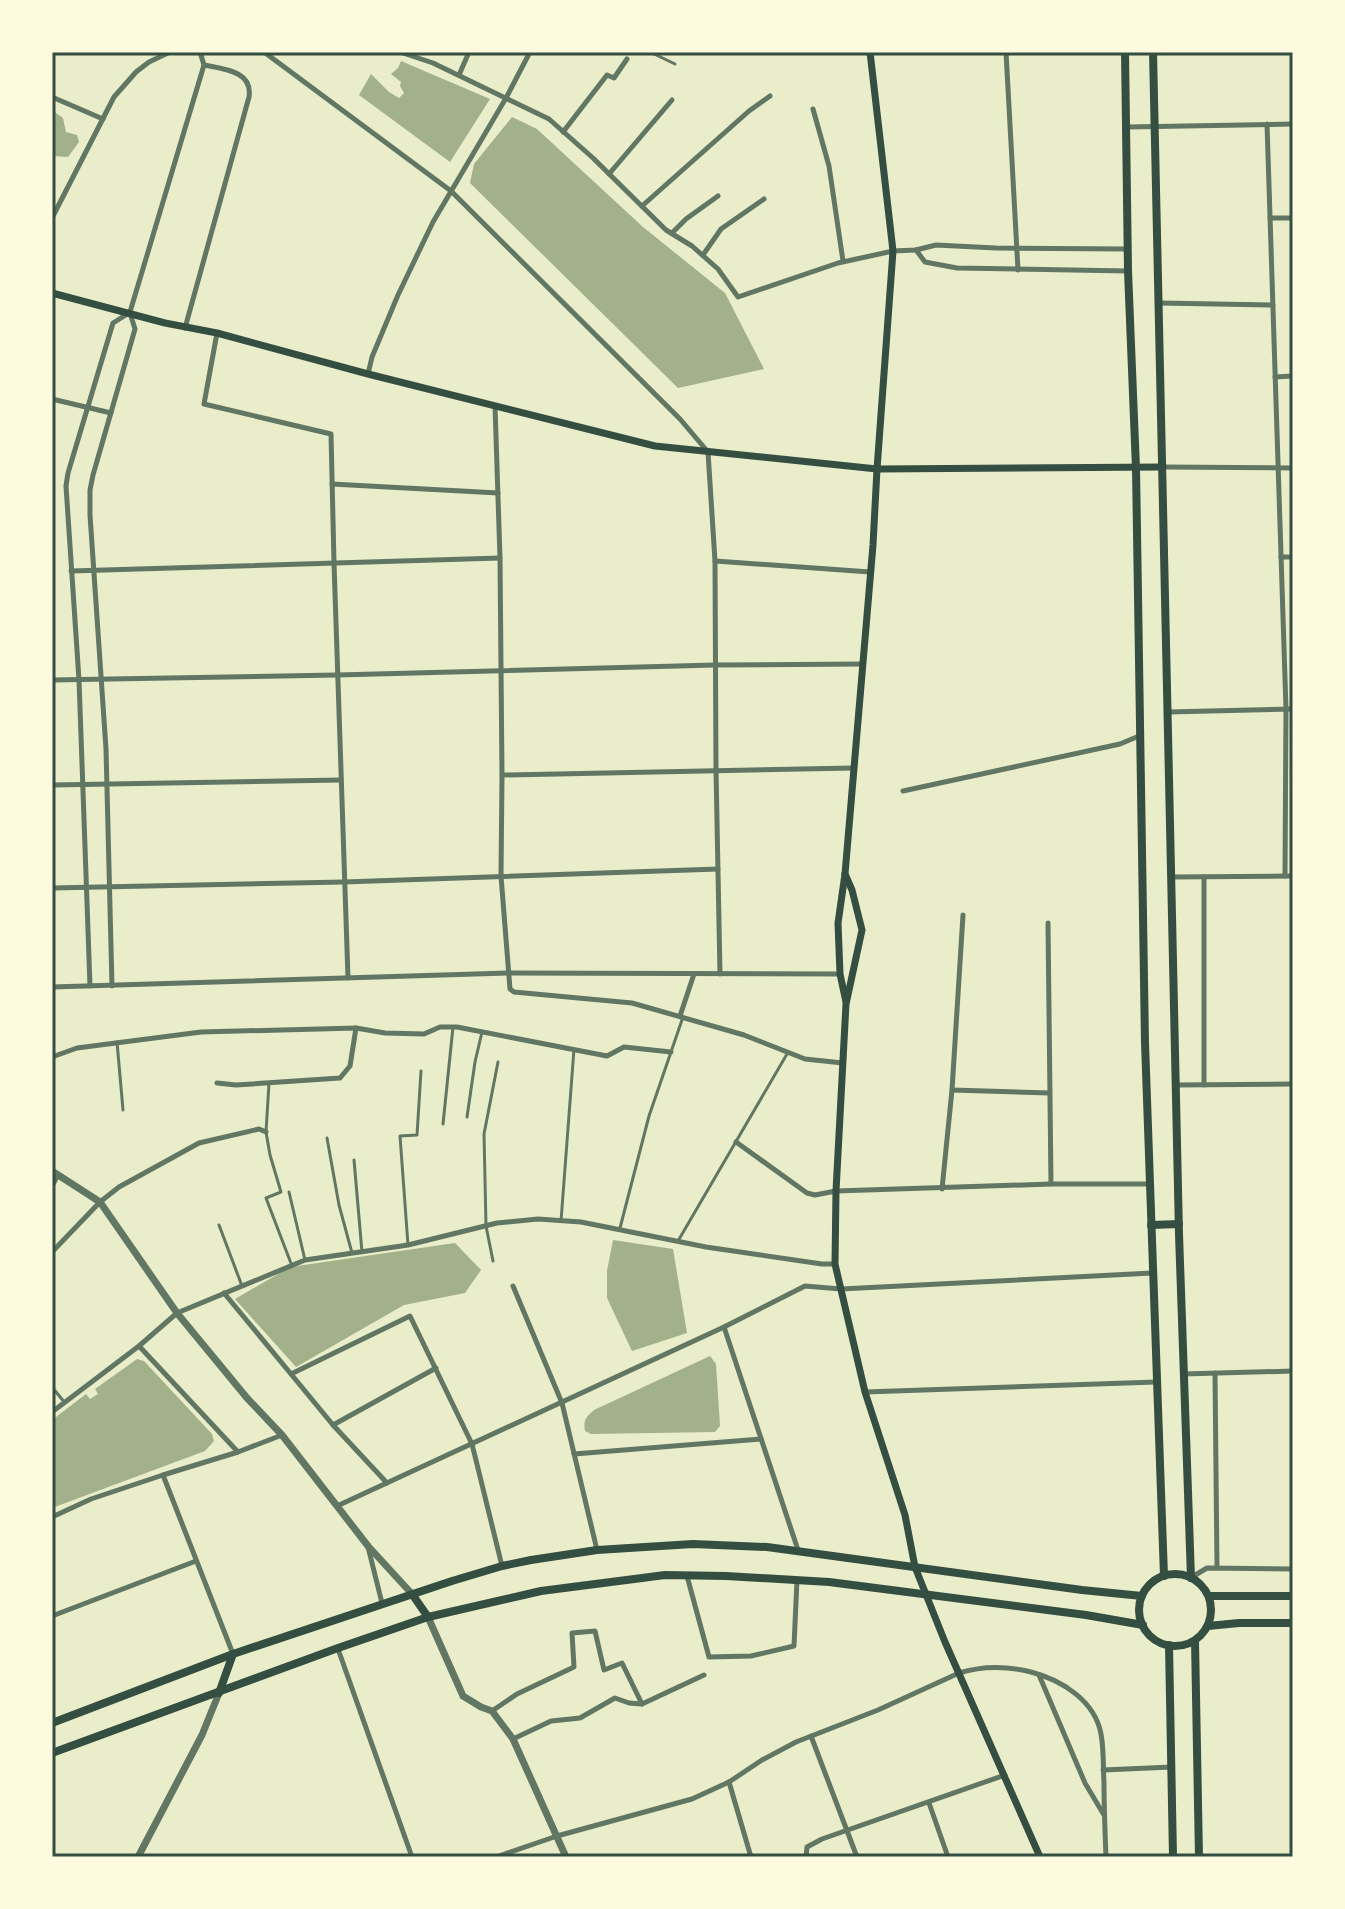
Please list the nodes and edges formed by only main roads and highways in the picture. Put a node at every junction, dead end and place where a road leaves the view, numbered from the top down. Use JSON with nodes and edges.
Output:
{"nodes":[{"id":1,"x":870,"y":52,"type":"edge"},
{"id":2,"x":1125,"y":52,"type":"edge"},
{"id":3,"x":1153,"y":52,"type":"edge"},
{"id":4,"x":52,"y":293,"type":"edge"},
{"id":5,"x":1163,"y":467,"type":"junction"},
{"id":6,"x":1136,"y":468,"type":"junction"},
{"id":7,"x":877,"y":469,"type":"junction"},
{"id":8,"x":845,"y":874,"type":"junction"},
{"id":9,"x":846,"y":1004,"type":"junction"},
{"id":10,"x":1179,"y":1224,"type":"junction"},
{"id":11,"x":1151,"y":1225,"type":"junction"},
{"id":12,"x":915,"y":1567,"type":"junction"},
{"id":13,"x":1164,"y":1576,"type":"junction"},
{"id":14,"x":1191,"y":1578,"type":"junction"},
{"id":15,"x":412,"y":1594,"type":"junction"},
{"id":16,"x":926,"y":1596,"type":"junction"},
{"id":17,"x":1142,"y":1596,"type":"junction"},
{"id":18,"x":1209,"y":1596,"type":"junction"},
{"id":19,"x":1293,"y":1596,"type":"edge"},
{"id":20,"x":428,"y":1617,"type":"junction"},
{"id":21,"x":1293,"y":1623,"type":"edge"},
{"id":22,"x":1143,"y":1625,"type":"junction"},
{"id":23,"x":1208,"y":1626,"type":"junction"},
{"id":24,"x":1195,"y":1641,"type":"junction"},
{"id":25,"x":1169,"y":1645,"type":"junction"},
{"id":26,"x":233,"y":1654,"type":"junction"},
{"id":27,"x":219,"y":1693,"type":"junction"},
{"id":28,"x":52,"y":1723,"type":"edge"},
{"id":29,"x":52,"y":1753,"type":"edge"},
{"id":30,"x":1040,"y":1857,"type":"edge"},
{"id":31,"x":1173,"y":1857,"type":"edge"},
{"id":32,"x":1199,"y":1857,"type":"edge"}],
"edges":[{"from":1,"to":7,"type":"main road"},
{"from":2,"to":6,"type":"main road"},
{"from":3,"to":5,"type":"main road"},
{"from":4,"to":7,"type":"main road"},
{"from":5,"to":6,"type":"main road"},
{"from":5,"to":10,"type":"main road"},
{"from":6,"to":7,"type":"main road"},
{"from":6,"to":11,"type":"main road"},
{"from":7,"to":8,"type":"main road"},
{"from":8,"to":9,"type":"main road"},
{"from":8,"to":9,"type":"main road"},
{"from":9,"to":12,"type":"main road"},
{"from":10,"to":11,"type":"main road"},
{"from":10,"to":14,"type":"main road"},
{"from":11,"to":13,"type":"main road"},
{"from":12,"to":15,"type":"main road"},
{"from":12,"to":16,"type":"main road"},
{"from":12,"to":17,"type":"main road"},
{"from":13,"to":14,"type":"main road"},
{"from":13,"to":17,"type":"main road"},
{"from":14,"to":18,"type":"main road"},
{"from":15,"to":20,"type":"main road"},
{"from":15,"to":26,"type":"main road"},
{"from":16,"to":20,"type":"main road"},
{"from":16,"to":22,"type":"main road"},
{"from":16,"to":30,"type":"main road"},
{"from":17,"to":22,"type":"main road"},
{"from":18,"to":19,"type":"main road"},
{"from":18,"to":23,"type":"main road"},
{"from":20,"to":27,"type":"main road"},
{"from":21,"to":23,"type":"main road"},
{"from":22,"to":25,"type":"main road"},
{"from":23,"to":24,"type":"main road"},
{"from":24,"to":25,"type":"main road"},
{"from":24,"to":32,"type":"main road"},
{"from":25,"to":31,"type":"main road"},
{"from":26,"to":27,"type":"main road"},
{"from":26,"to":28,"type":"main road"},
{"from":27,"to":29,"type":"main road"}]}
